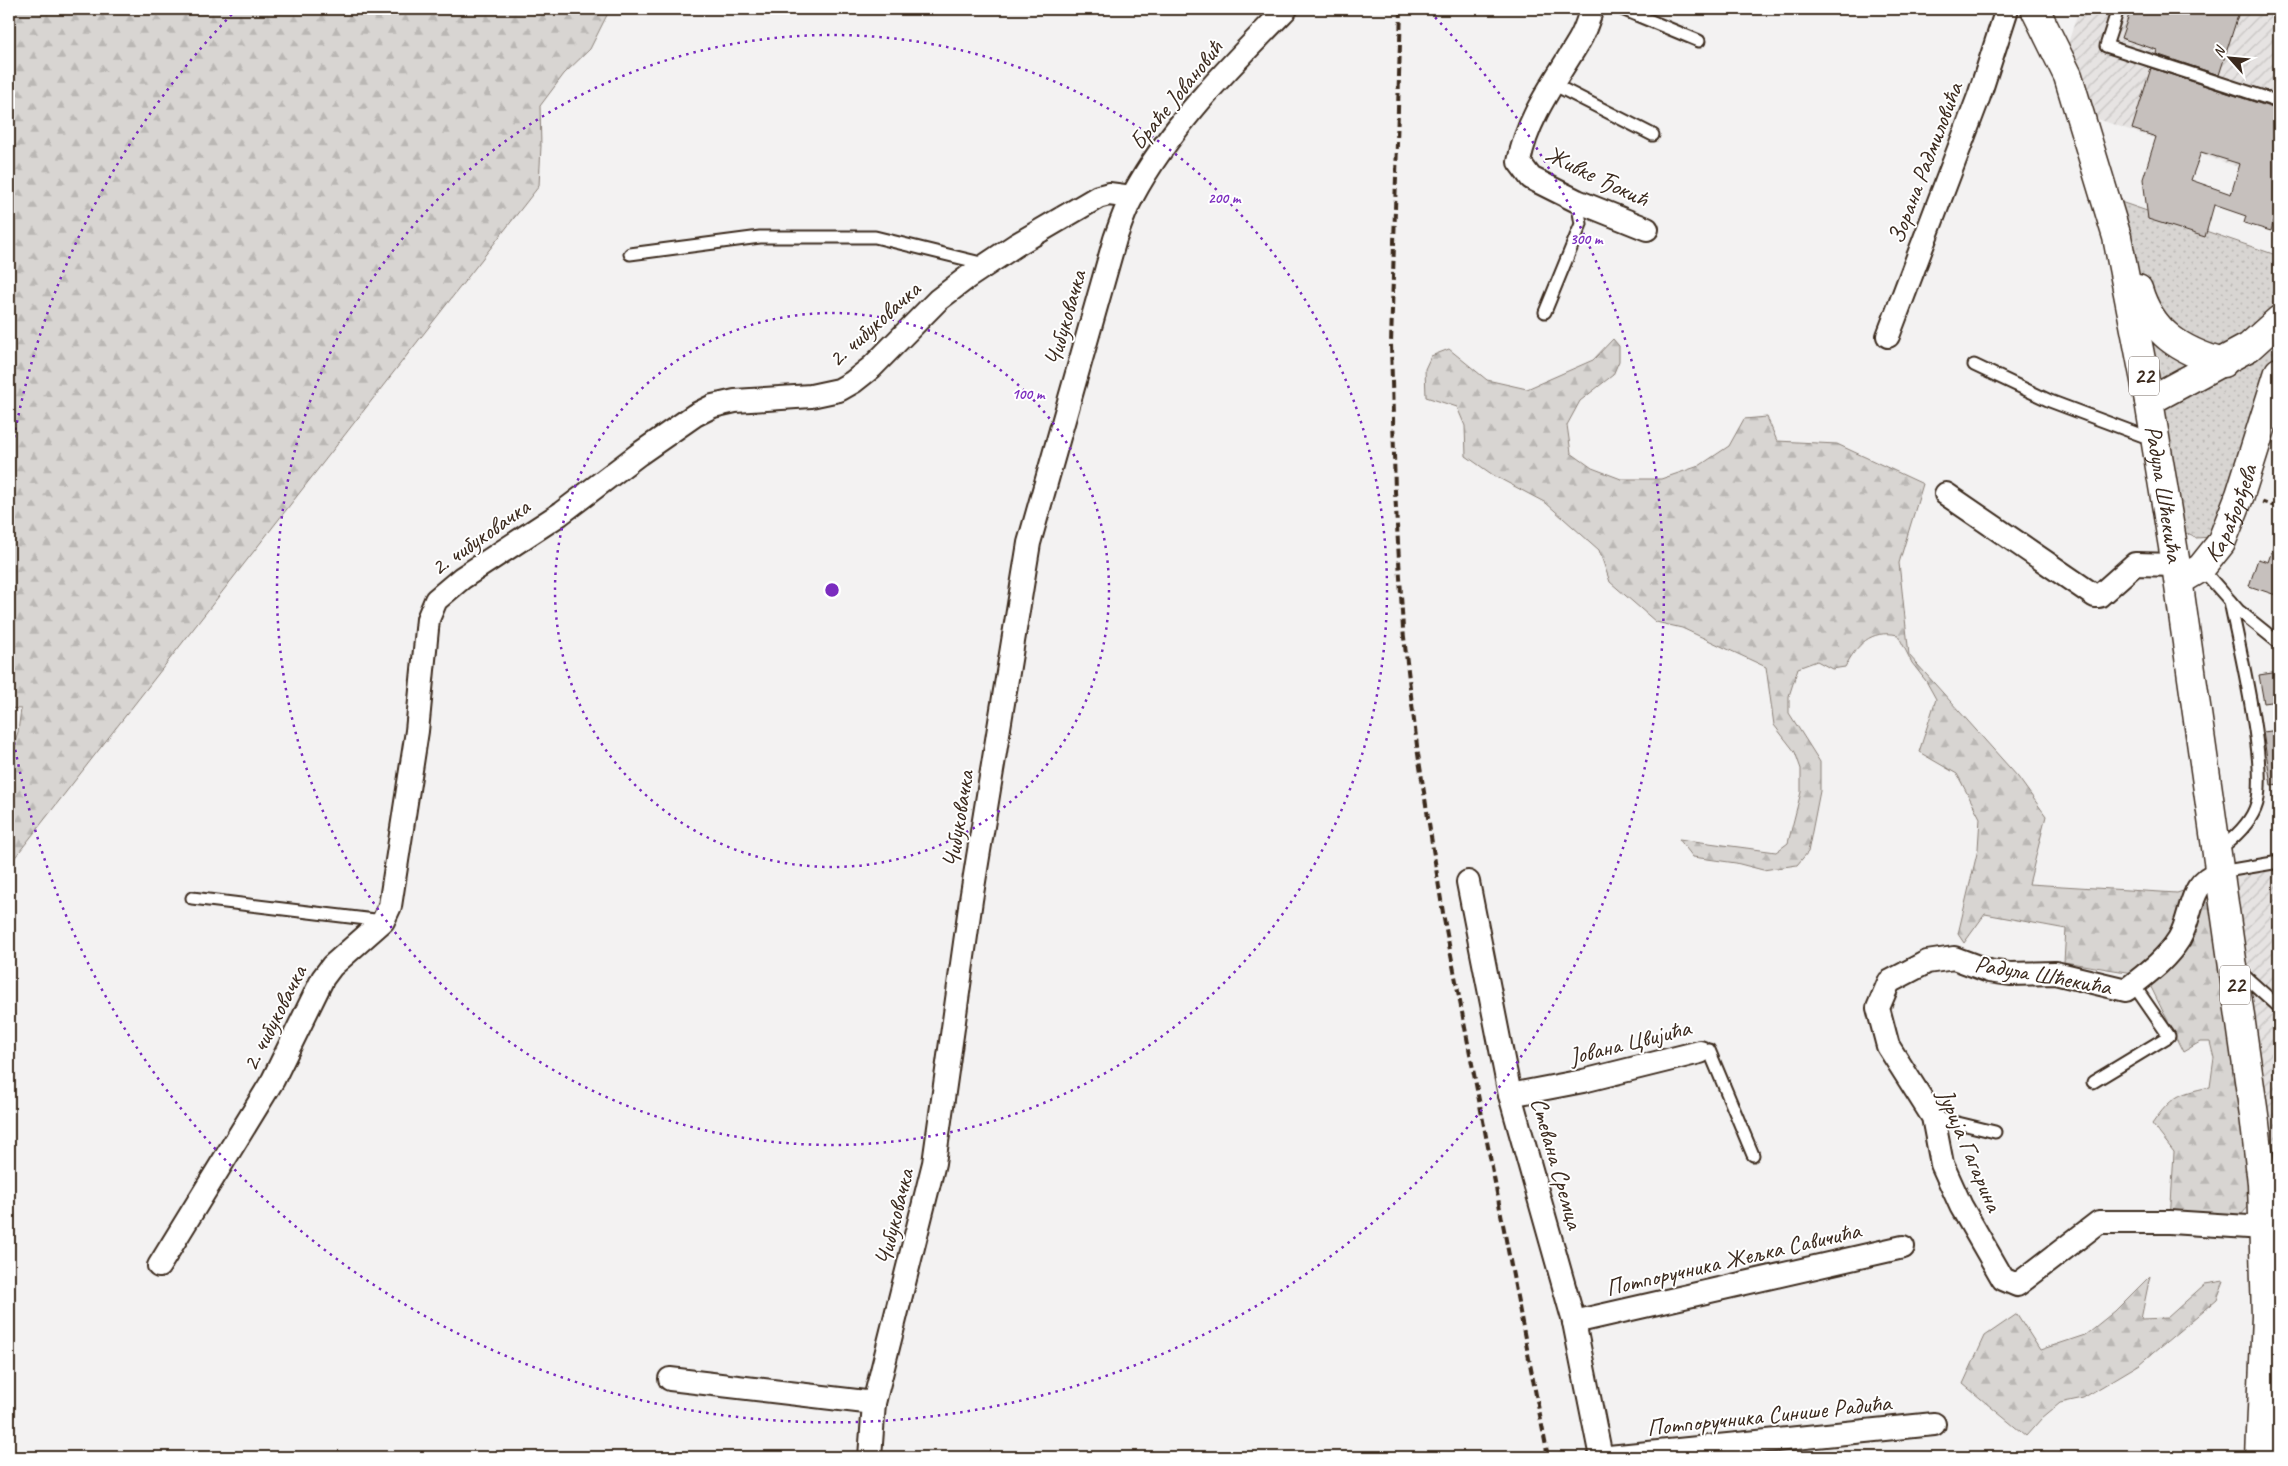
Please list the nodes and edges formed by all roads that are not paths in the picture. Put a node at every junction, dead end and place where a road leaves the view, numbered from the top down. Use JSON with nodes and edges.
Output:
{"nodes":[{"id":1,"x":1286,"y":9,"type":"edge"},
{"id":2,"x":1592,"y":9,"type":"edge"},
{"id":3,"x":1622,"y":9,"type":"edge"},
{"id":4,"x":2008,"y":9,"type":"edge"},
{"id":5,"x":2035,"y":9,"type":"edge"},
{"id":6,"x":2118,"y":9,"type":"edge"},
{"id":7,"x":1699,"y":41,"type":"dead end"},
{"id":8,"x":1551,"y":83,"type":"junction"},
{"id":9,"x":2279,"y":102,"type":"edge"},
{"id":10,"x":1653,"y":135,"type":"dead end"},
{"id":11,"x":1132,"y":197,"type":"junction"},
{"id":12,"x":1577,"y":201,"type":"junction"},
{"id":13,"x":1647,"y":229,"type":"dead end"},
{"id":14,"x":2117,"y":237,"type":"junction"},
{"id":15,"x":630,"y":254,"type":"dead end"},
{"id":16,"x":987,"y":264,"type":"junction"},
{"id":17,"x":1545,"y":312,"type":"dead end"},
{"id":18,"x":2279,"y":320,"type":"edge"},
{"id":19,"x":1888,"y":336,"type":"dead end"},
{"id":20,"x":2223,"y":363,"type":"junction"},
{"id":21,"x":1974,"y":366,"type":"dead end"},
{"id":22,"x":2279,"y":372,"type":"edge"},
{"id":23,"x":2149,"y":401,"type":"junction"},
{"id":24,"x":2156,"y":440,"type":"junction"},
{"id":25,"x":1946,"y":494,"type":"dead end"},
{"id":26,"x":2185,"y":571,"type":"junction"},
{"id":27,"x":2230,"y":601,"type":"junction"},
{"id":28,"x":2279,"y":643,"type":"edge"},
{"id":29,"x":2219,"y":862,"type":"junction"},
{"id":30,"x":2279,"y":862,"type":"edge"},
{"id":31,"x":1468,"y":882,"type":"dead end"},
{"id":32,"x":192,"y":898,"type":"dead end"},
{"id":33,"x":383,"y":921,"type":"junction"},
{"id":34,"x":1954,"y":958,"type":"joint"},
{"id":35,"x":2232,"y":965,"type":"junction"},
{"id":36,"x":2133,"y":984,"type":"junction"},
{"id":37,"x":2279,"y":1007,"type":"edge"},
{"id":38,"x":1700,"y":1052,"type":"joint"},
{"id":39,"x":2093,"y":1082,"type":"dead end"},
{"id":40,"x":1510,"y":1095,"type":"junction"},
{"id":41,"x":1933,"y":1116,"type":"junction"},
{"id":42,"x":1995,"y":1132,"type":"dead end"},
{"id":43,"x":1753,"y":1155,"type":"dead end"},
{"id":44,"x":2264,"y":1228,"type":"junction"},
{"id":45,"x":1903,"y":1247,"type":"dead end"},
{"id":46,"x":159,"y":1266,"type":"dead end"},
{"id":47,"x":1574,"y":1322,"type":"junction"},
{"id":48,"x":670,"y":1379,"type":"dead end"},
{"id":49,"x":874,"y":1404,"type":"junction"},
{"id":50,"x":1934,"y":1424,"type":"dead end"},
{"id":51,"x":870,"y":1457,"type":"edge"},
{"id":52,"x":1601,"y":1457,"type":"edge"},
{"id":53,"x":1609,"y":1457,"type":"edge"},
{"id":54,"x":2260,"y":1457,"type":"edge"}],
"edges":[{"from":1,"to":11,"type":"street","name":"Браће Јовановић"},
{"from":2,"to":8,"type":"street","name":"Живке Ђокић"},
{"from":3,"to":7,"type":"lane"},
{"from":4,"to":19,"type":"street","name":"Зорана Радмиловића"},
{"from":5,"to":14,"type":"main road","name":"Радула Шћекића","number":"22"},
{"from":6,"to":9,"type":"lane"},
{"from":8,"to":10,"type":"lane"},
{"from":8,"to":12,"type":"street","name":"Живке Ђокић"},
{"from":11,"to":16,"type":"street","name":"2. чибуковачка"},
{"from":11,"to":49,"type":"street","name":"Чибуковачка"},
{"from":12,"to":13,"type":"street","name":"Живке Ђокић"},
{"from":12,"to":17,"type":"lane"},
{"from":14,"to":20,"type":"main road"},
{"from":14,"to":23,"type":"main road","name":"Радула Шћекића","number":"22"},
{"from":15,"to":16,"type":"lane"},
{"from":16,"to":33,"type":"street","name":"2. чибуковачка"},
{"from":18,"to":20,"type":"main road"},
{"from":20,"to":23,"type":"main road"},
{"from":21,"to":24,"type":"lane"},
{"from":22,"to":26,"type":"main road","name":"Карађорђева"},
{"from":23,"to":24,"type":"main road","name":"Радула Шћекића","number":"22"},
{"from":24,"to":26,"type":"main road","name":"Радула Шћекића","number":"22"},
{"from":25,"to":26,"type":"street"},
{"from":26,"to":27,"type":"lane"},
{"from":26,"to":29,"type":"main road","name":"Радула Шћекића","number":"22"},
{"from":27,"to":28,"type":"lane"},
{"from":27,"to":29,"type":"lane"},
{"from":29,"to":30,"type":"lane"},
{"from":29,"to":35,"type":"main road","name":"Радула Шћекића","number":"22"},
{"from":29,"to":36,"type":"street","name":"Радула Шћекића"},
{"from":31,"to":40,"type":"street","name":"Стевана Сремца"},
{"from":32,"to":33,"type":"lane"},
{"from":33,"to":46,"type":"street","name":"2. чибуковачка"},
{"from":34,"to":36,"type":"street","name":"Радула Шћекића"},
{"from":34,"to":41,"type":"street","name":"Јурија Гагарина"},
{"from":35,"to":37,"type":"lane"},
{"from":35,"to":44,"type":"main road","name":"Радула Шћекића","number":"22"},
{"from":36,"to":39,"type":"lane"},
{"from":38,"to":40,"type":"street","name":"Јована Цвијића"},
{"from":38,"to":43,"type":"lane","name":"Јована Цвијића"},
{"from":40,"to":47,"type":"street","name":"Стевана Сремца"},
{"from":41,"to":42,"type":"lane"},
{"from":41,"to":44,"type":"street","name":"Јурија Гагарина"},
{"from":44,"to":54,"type":"main road","name":"Радула Шћекића","number":"22"},
{"from":45,"to":47,"type":"street","name":"Потпоручника Жељка Савичића"},
{"from":47,"to":52,"type":"street","name":"Стевана Сремца"},
{"from":48,"to":49,"type":"street"},
{"from":49,"to":51,"type":"street","name":"Чибуковачка"},
{"from":50,"to":53,"type":"street","name":"Потпоручника Синише Радића"}]}
